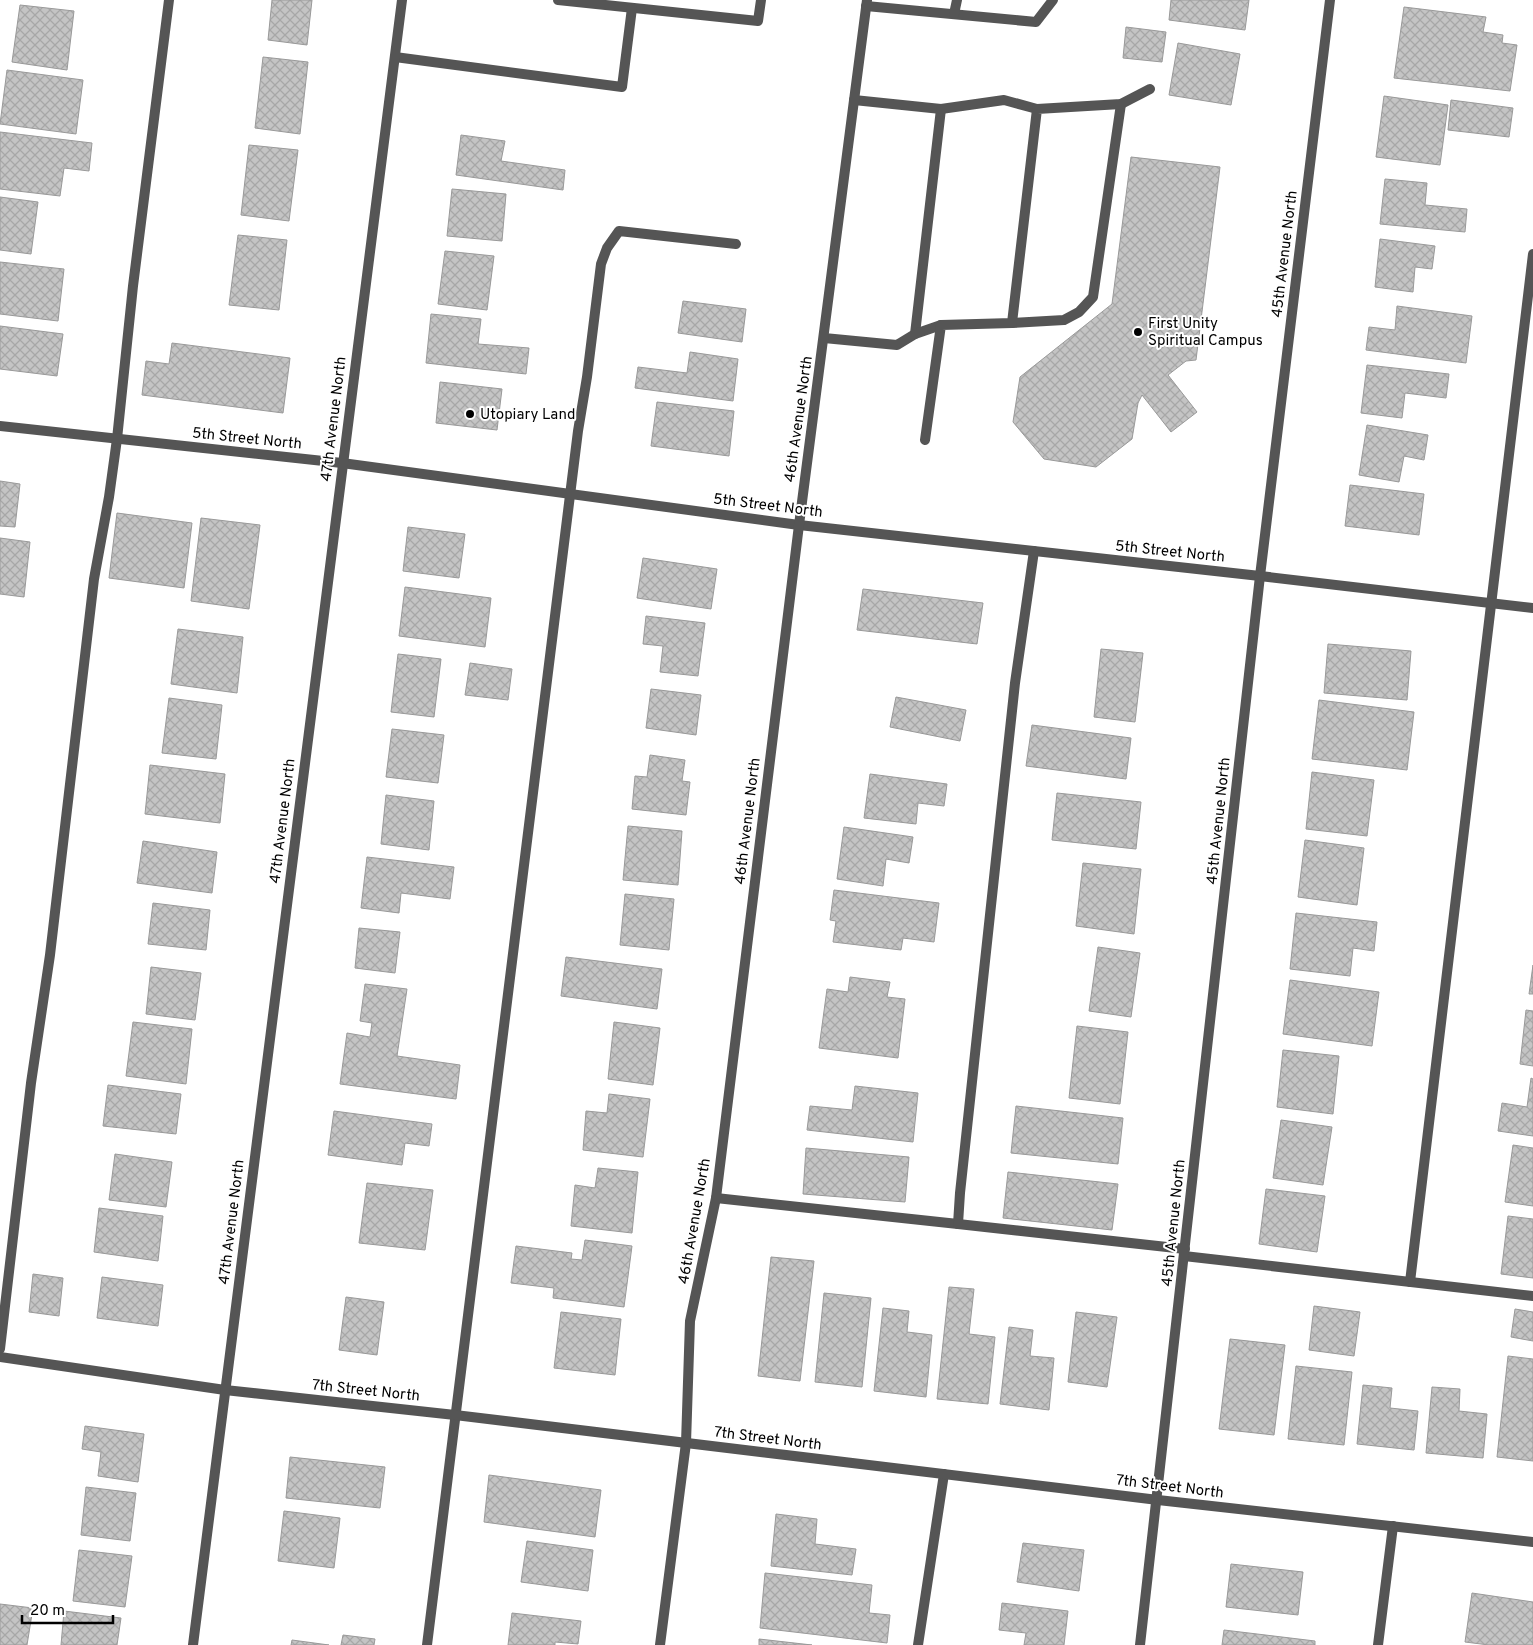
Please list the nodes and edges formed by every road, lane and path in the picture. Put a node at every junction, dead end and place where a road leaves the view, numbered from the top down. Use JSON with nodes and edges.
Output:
{"nodes":[{"id":1,"x":170,"y":0,"type":"edge"},
{"id":2,"x":402,"y":0,"type":"edge"},
{"id":3,"x":558,"y":0,"type":"edge"},
{"id":4,"x":761,"y":0,"type":"edge"},
{"id":5,"x":957,"y":0,"type":"edge"},
{"id":6,"x":1053,"y":0,"type":"edge"},
{"id":7,"x":1330,"y":0,"type":"edge"},
{"id":8,"x":866,"y":3,"type":"edge"},
{"id":9,"x":632,"y":8,"type":"junction"},
{"id":10,"x":954,"y":14,"type":"junction"},
{"id":11,"x":395,"y":58,"type":"junction"},
{"id":12,"x":1150,"y":89,"type":"dead end"},
{"id":13,"x":854,"y":100,"type":"junction"},
{"id":14,"x":1121,"y":104,"type":"junction"},
{"id":15,"x":1037,"y":108,"type":"junction"},
{"id":16,"x":941,"y":109,"type":"junction"},
{"id":17,"x":736,"y":244,"type":"dead end"},
{"id":18,"x":1533,"y":254,"type":"edge"},
{"id":19,"x":1012,"y":323,"type":"junction"},
{"id":20,"x":941,"y":325,"type":"junction"},
{"id":21,"x":915,"y":334,"type":"junction"},
{"id":22,"x":824,"y":338,"type":"junction"},
{"id":23,"x":0,"y":426,"type":"edge"},
{"id":24,"x":117,"y":439,"type":"junction"},
{"id":25,"x":925,"y":440,"type":"dead end"},
{"id":26,"x":342,"y":463,"type":"junction"},
{"id":27,"x":570,"y":494,"type":"junction"},
{"id":28,"x":799,"y":525,"type":"junction"},
{"id":29,"x":1034,"y":551,"type":"junction"},
{"id":30,"x":1260,"y":576,"type":"junction"},
{"id":31,"x":1490,"y":603,"type":"junction"},
{"id":32,"x":1533,"y":608,"type":"edge"},
{"id":33,"x":716,"y":1198,"type":"junction"},
{"id":34,"x":958,"y":1224,"type":"junction"},
{"id":35,"x":1185,"y":1253,"type":"junction"},
{"id":36,"x":1410,"y":1282,"type":"junction"},
{"id":37,"x":1533,"y":1296,"type":"edge"},
{"id":38,"x":0,"y":1349,"type":"edge"},
{"id":39,"x":0,"y":1358,"type":"edge"},
{"id":40,"x":225,"y":1390,"type":"junction"},
{"id":41,"x":455,"y":1415,"type":"junction"},
{"id":42,"x":686,"y":1443,"type":"junction"},
{"id":43,"x":944,"y":1474,"type":"junction"},
{"id":44,"x":1158,"y":1500,"type":"junction"},
{"id":45,"x":1393,"y":1526,"type":"junction"},
{"id":46,"x":1533,"y":1542,"type":"edge"},
{"id":47,"x":193,"y":1645,"type":"edge"},
{"id":48,"x":427,"y":1645,"type":"edge"},
{"id":49,"x":660,"y":1645,"type":"edge"},
{"id":50,"x":918,"y":1645,"type":"edge"},
{"id":51,"x":1140,"y":1645,"type":"edge"},
{"id":52,"x":1378,"y":1645,"type":"edge"}],
"edges":[{"from":1,"to":24,"type":"street"},
{"from":2,"to":11,"type":"street","name":"47th Avenue North"},
{"from":3,"to":9,"type":"street"},
{"from":4,"to":9,"type":"street"},
{"from":5,"to":10,"type":"street"},
{"from":6,"to":10,"type":"street"},
{"from":7,"to":30,"type":"street","name":"45th Avenue North"},
{"from":8,"to":10,"type":"street"},
{"from":8,"to":13,"type":"street","name":"46th Avenue North"},
{"from":9,"to":11,"type":"street"},
{"from":11,"to":26,"type":"street","name":"47th Avenue North"},
{"from":12,"to":14,"type":"street"},
{"from":13,"to":16,"type":"street"},
{"from":13,"to":22,"type":"street","name":"46th Avenue North"},
{"from":14,"to":15,"type":"street"},
{"from":14,"to":19,"type":"street"},
{"from":15,"to":16,"type":"street"},
{"from":15,"to":19,"type":"street"},
{"from":16,"to":21,"type":"street"},
{"from":17,"to":27,"type":"street"},
{"from":18,"to":31,"type":"street"},
{"from":19,"to":20,"type":"street"},
{"from":20,"to":21,"type":"street"},
{"from":20,"to":25,"type":"street"},
{"from":21,"to":22,"type":"street"},
{"from":22,"to":28,"type":"street","name":"46th Avenue North"},
{"from":23,"to":24,"type":"street","name":"5th Street North"},
{"from":24,"to":26,"type":"street","name":"5th Street North"},
{"from":24,"to":38,"type":"street"},
{"from":26,"to":27,"type":"street","name":"5th Street North"},
{"from":26,"to":40,"type":"street","name":"47th Avenue North"},
{"from":27,"to":28,"type":"street","name":"5th Street North"},
{"from":27,"to":41,"type":"street"},
{"from":28,"to":29,"type":"street","name":"5th Street North"},
{"from":28,"to":33,"type":"street","name":"46th Avenue North"},
{"from":29,"to":30,"type":"street","name":"5th Street North"},
{"from":29,"to":34,"type":"street"},
{"from":30,"to":31,"type":"street","name":"5th Street North"},
{"from":30,"to":35,"type":"street","name":"45th Avenue North"},
{"from":31,"to":32,"type":"street","name":"5th Street North"},
{"from":31,"to":36,"type":"street"},
{"from":33,"to":34,"type":"street"},
{"from":33,"to":42,"type":"street","name":"46th Avenue North"},
{"from":34,"to":35,"type":"street"},
{"from":35,"to":36,"type":"street"},
{"from":35,"to":44,"type":"street","name":"45th Avenue North"},
{"from":36,"to":37,"type":"street"},
{"from":39,"to":40,"type":"street","name":"7th Street North"},
{"from":40,"to":41,"type":"street","name":"7th Street North"},
{"from":40,"to":47,"type":"street","name":"47th Avenue North"},
{"from":41,"to":42,"type":"street","name":"7th Street North"},
{"from":41,"to":48,"type":"street"},
{"from":42,"to":43,"type":"street","name":"7th Street North"},
{"from":42,"to":49,"type":"street","name":"46th Avenue North"},
{"from":43,"to":44,"type":"street","name":"7th Street North"},
{"from":43,"to":50,"type":"street"},
{"from":44,"to":45,"type":"street","name":"7th Street North"},
{"from":44,"to":51,"type":"street","name":"45th Avenue North"},
{"from":45,"to":46,"type":"street","name":"7th Street North"},
{"from":45,"to":52,"type":"street"}]}
